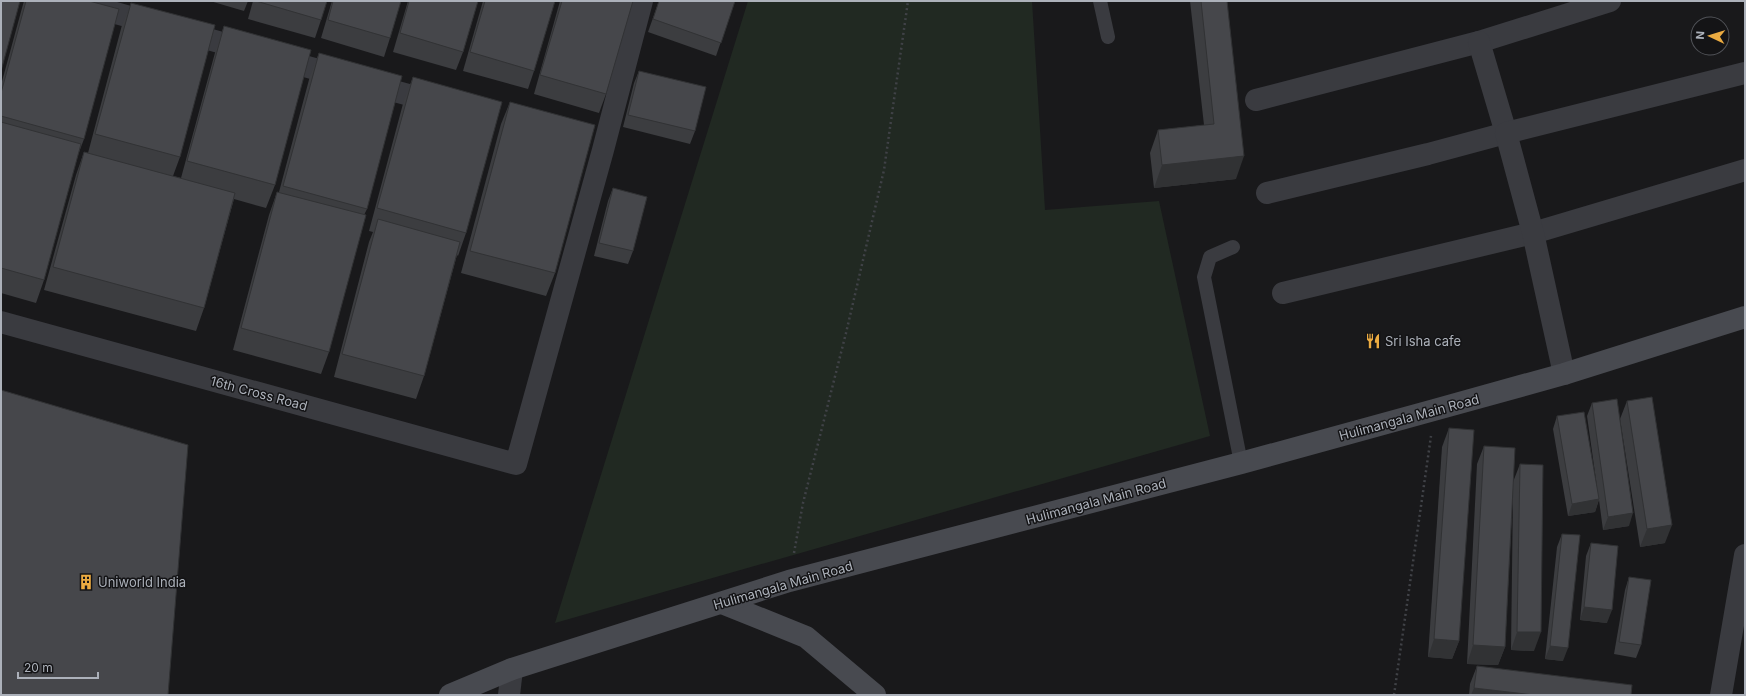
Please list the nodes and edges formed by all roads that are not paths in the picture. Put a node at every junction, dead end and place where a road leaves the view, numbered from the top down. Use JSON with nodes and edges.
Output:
{"nodes":[{"id":1,"x":73,"y":1,"type":"edge"},
{"id":2,"x":642,"y":1,"type":"edge"},
{"id":3,"x":1100,"y":1,"type":"edge"},
{"id":4,"x":1610,"y":1,"type":"edge"},
{"id":5,"x":1108,"y":37,"type":"dead end"},
{"id":6,"x":1479,"y":42,"type":"junction"},
{"id":7,"x":1745,"y":74,"type":"edge"},
{"id":8,"x":1256,"y":100,"type":"dead end"},
{"id":9,"x":449,"y":107,"type":"edge"},
{"id":10,"x":1506,"y":133,"type":"junction"},
{"id":11,"x":1745,"y":170,"type":"edge"},
{"id":12,"x":1268,"y":193,"type":"dead end"},
{"id":13,"x":1533,"y":233,"type":"junction"},
{"id":14,"x":1233,"y":247,"type":"dead end"},
{"id":15,"x":1283,"y":293,"type":"dead end"},
{"id":16,"x":1745,"y":317,"type":"edge"},
{"id":17,"x":1,"y":322,"type":"edge"},
{"id":18,"x":1564,"y":374,"type":"junction"},
{"id":19,"x":1241,"y":463,"type":"junction"},
{"id":20,"x":1745,"y":555,"type":"edge"},
{"id":21,"x":722,"y":603,"type":"junction"},
{"id":22,"x":512,"y":669,"type":"junction"},
{"id":23,"x":450,"y":695,"type":"edge"},
{"id":24,"x":509,"y":695,"type":"edge"},
{"id":25,"x":875,"y":695,"type":"edge"},
{"id":26,"x":1721,"y":695,"type":"edge"}],
"edges":[{"from":1,"to":9,"type":"street"},
{"from":2,"to":17,"type":"street","name":"16th Cross Road"},
{"from":3,"to":5,"type":"lane"},
{"from":4,"to":6,"type":"street"},
{"from":6,"to":8,"type":"street"},
{"from":6,"to":10,"type":"street"},
{"from":7,"to":10,"type":"street"},
{"from":10,"to":12,"type":"street"},
{"from":10,"to":13,"type":"street"},
{"from":11,"to":13,"type":"street"},
{"from":13,"to":15,"type":"street"},
{"from":13,"to":18,"type":"street"},
{"from":14,"to":19,"type":"lane"},
{"from":16,"to":18,"type":"street","name":"Hulimangala Main Road"},
{"from":18,"to":19,"type":"street","name":"Hulimangala Main Road"},
{"from":19,"to":21,"type":"street","name":"Hulimangala Main Road"},
{"from":20,"to":26,"type":"street"},
{"from":21,"to":22,"type":"street","name":"Hulimangala Main Road"},
{"from":21,"to":25,"type":"street"},
{"from":22,"to":23,"type":"street","name":"Hulimangala Main Road"},
{"from":22,"to":24,"type":"street"}]}
